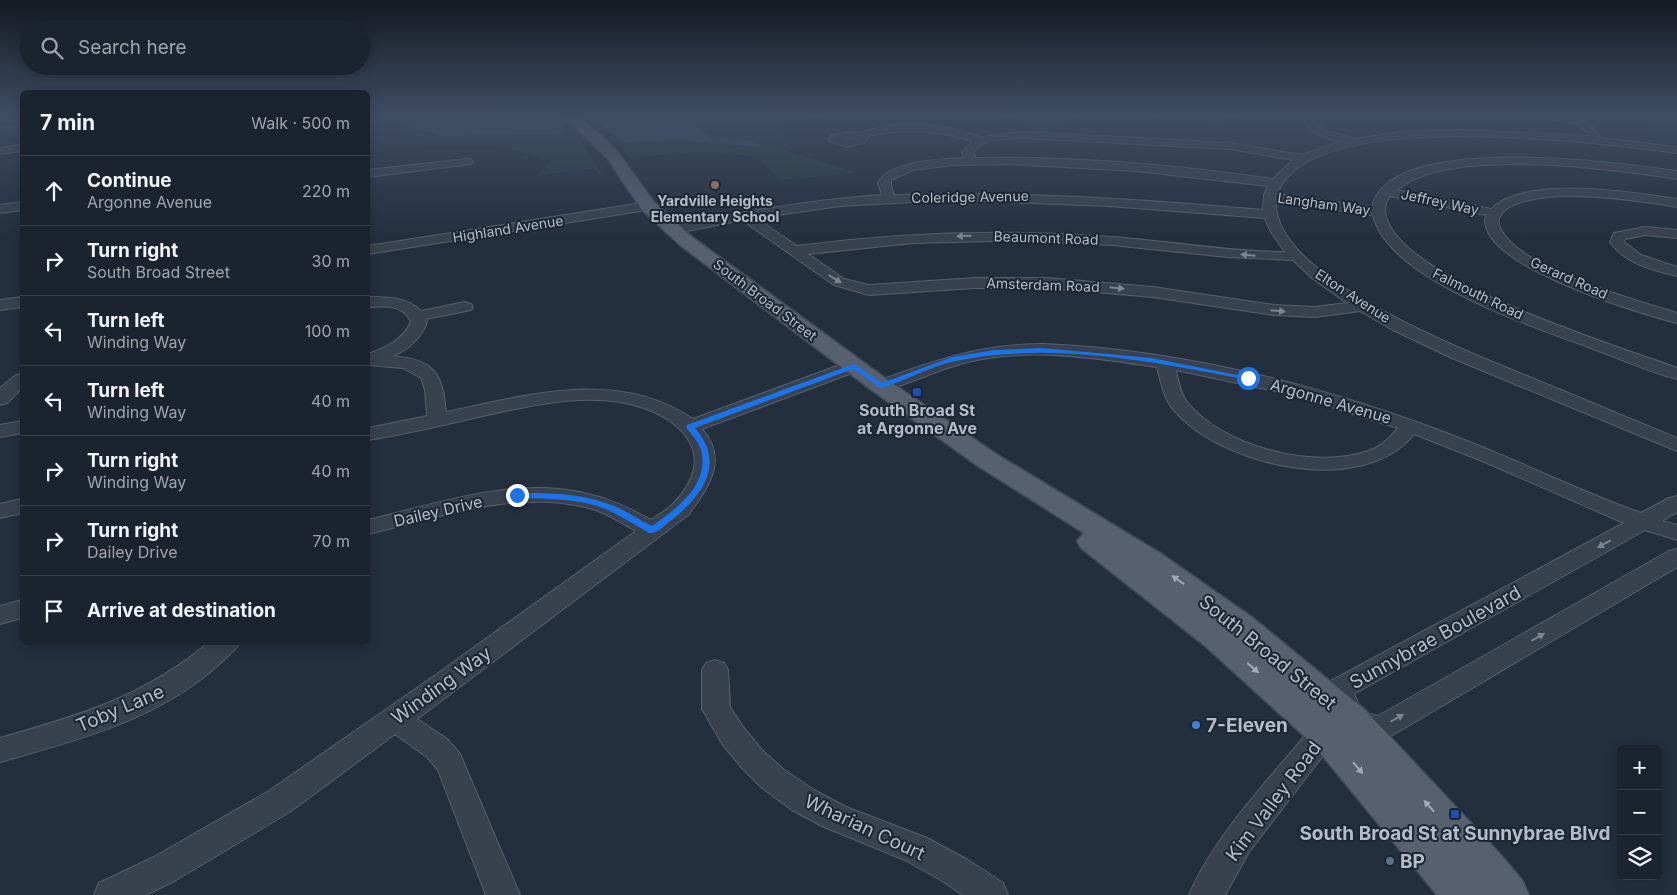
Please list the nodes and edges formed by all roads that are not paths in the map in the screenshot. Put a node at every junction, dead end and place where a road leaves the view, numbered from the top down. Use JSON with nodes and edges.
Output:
{"nodes":[{"id":1,"x":613,"y":156,"type":"edge"},
{"id":2,"x":969,"y":156,"type":"edge"},
{"id":3,"x":1288,"y":156,"type":"edge"},
{"id":4,"x":1311,"y":156,"type":"edge"},
{"id":5,"x":1570,"y":156,"type":"edge"},
{"id":6,"x":1303,"y":159,"type":"junction"},
{"id":7,"x":467,"y":162,"type":"dead end"},
{"id":8,"x":971,"y":162,"type":"junction"},
{"id":9,"x":1578,"y":163,"type":"junction"},
{"id":10,"x":370,"y":174,"type":"edge"},
{"id":11,"x":1677,"y":175,"type":"edge"},
{"id":12,"x":1275,"y":183,"type":"junction"},
{"id":13,"x":1386,"y":191,"type":"junction"},
{"id":14,"x":1270,"y":197,"type":"junction"},
{"id":15,"x":890,"y":199,"type":"junction"},
{"id":16,"x":1677,"y":203,"type":"edge"},
{"id":17,"x":20,"y":206,"type":"edge"},
{"id":18,"x":648,"y":206,"type":"junction"},
{"id":19,"x":0,"y":209,"type":"edge"},
{"id":20,"x":1378,"y":212,"type":"junction"},
{"id":21,"x":1494,"y":213,"type":"junction"},
{"id":22,"x":743,"y":215,"type":"junction"},
{"id":23,"x":1271,"y":215,"type":"junction"},
{"id":24,"x":672,"y":230,"type":"junction"},
{"id":25,"x":1677,"y":234,"type":"edge"},
{"id":26,"x":370,"y":250,"type":"edge"},
{"id":27,"x":795,"y":252,"type":"junction"},
{"id":28,"x":1296,"y":256,"type":"junction"},
{"id":29,"x":1677,"y":272,"type":"edge"},
{"id":30,"x":20,"y":302,"type":"edge"},
{"id":31,"x":370,"y":302,"type":"edge"},
{"id":32,"x":0,"y":305,"type":"edge"},
{"id":33,"x":1364,"y":306,"type":"junction"},
{"id":34,"x":465,"y":307,"type":"dead end"},
{"id":35,"x":418,"y":316,"type":"junction"},
{"id":36,"x":1677,"y":318,"type":"edge"},
{"id":37,"x":370,"y":360,"type":"edge"},
{"id":38,"x":370,"y":361,"type":"edge"},
{"id":39,"x":1166,"y":362,"type":"junction"},
{"id":40,"x":854,"y":366,"type":"junction"},
{"id":41,"x":1677,"y":374,"type":"edge"},
{"id":42,"x":20,"y":380,"type":"edge"},
{"id":43,"x":881,"y":386,"type":"junction"},
{"id":44,"x":0,"y":399,"type":"edge"},
{"id":45,"x":437,"y":420,"type":"junction"},
{"id":46,"x":1410,"y":426,"type":"junction"},
{"id":47,"x":20,"y":427,"type":"edge"},
{"id":48,"x":690,"y":427,"type":"junction"},
{"id":49,"x":0,"y":431,"type":"edge"},
{"id":50,"x":370,"y":434,"type":"edge"},
{"id":51,"x":1677,"y":445,"type":"edge"},
{"id":52,"x":1677,"y":503,"type":"edge"},
{"id":53,"x":20,"y":506,"type":"edge"},
{"id":54,"x":0,"y":511,"type":"edge"},
{"id":55,"x":1642,"y":522,"type":"junction"},
{"id":56,"x":370,"y":527,"type":"edge"},
{"id":57,"x":652,"y":530,"type":"junction"},
{"id":58,"x":1677,"y":533,"type":"edge"},
{"id":59,"x":1677,"y":556,"type":"edge"},
{"id":60,"x":20,"y":610,"type":"edge"},
{"id":61,"x":0,"y":615,"type":"edge"},
{"id":62,"x":223,"y":645,"type":"edge"},
{"id":63,"x":716,"y":670,"type":"dead end"},
{"id":64,"x":395,"y":719,"type":"junction"},
{"id":65,"x":1339,"y":726,"type":"junction"},
{"id":66,"x":0,"y":750,"type":"edge"},
{"id":67,"x":111,"y":895,"type":"edge"},
{"id":68,"x":503,"y":895,"type":"edge"},
{"id":69,"x":991,"y":895,"type":"edge"},
{"id":70,"x":1206,"y":895,"type":"edge"},
{"id":71,"x":1465,"y":895,"type":"edge"},
{"id":72,"x":1507,"y":895,"type":"edge"}],
"edges":[{"from":1,"to":18,"type":"main road","name":"South Broad Street"},
{"from":2,"to":8,"type":"street"},
{"from":3,"to":6,"type":"street"},
{"from":4,"to":6,"type":"street","name":"Elton Avenue"},
{"from":5,"to":9,"type":"street"},
{"from":6,"to":12,"type":"street","name":"Elton Avenue"},
{"from":7,"to":10,"type":"street"},
{"from":8,"to":12,"type":"street"},
{"from":8,"to":15,"type":"street"},
{"from":9,"to":11,"type":"street"},
{"from":9,"to":13,"type":"street"},
{"from":12,"to":14,"type":"street","name":"Elton Avenue"},
{"from":13,"to":20,"type":"street"},
{"from":13,"to":21,"type":"street","name":"Jeffrey Way"},
{"from":14,"to":20,"type":"street","name":"Langham Way"},
{"from":14,"to":23,"type":"street","name":"Elton Avenue"},
{"from":15,"to":22,"type":"street","name":"Coleridge Avenue"},
{"from":15,"to":23,"type":"street","name":"Coleridge Avenue"},
{"from":16,"to":21,"type":"street"},
{"from":17,"to":19,"type":"street"},
{"from":18,"to":24,"type":"main road","name":"South Broad Street"},
{"from":18,"to":26,"type":"street","name":"Highland Avenue"},
{"from":20,"to":41,"type":"street","name":"Falmouth Road"},
{"from":21,"to":36,"type":"street","name":"Gerard Road"},
{"from":22,"to":24,"type":"street","name":"Coleridge Avenue"},
{"from":22,"to":27,"type":"street","name":"Amsterdam Road"},
{"from":23,"to":28,"type":"street","name":"Elton Avenue"},
{"from":24,"to":40,"type":"main road","name":"South Broad Street"},
{"from":25,"to":29,"type":"street"},
{"from":28,"to":27,"type":"street","name":"Beaumont Road","one_way":true},
{"from":27,"to":33,"type":"street","name":"Amsterdam Road","one_way":true},
{"from":28,"to":33,"type":"street","name":"Elton Avenue"},
{"from":30,"to":32,"type":"street"},
{"from":31,"to":35,"type":"street"},
{"from":33,"to":51,"type":"street","name":"Elton Avenue"},
{"from":34,"to":35,"type":"street"},
{"from":35,"to":37,"type":"street"},
{"from":38,"to":45,"type":"street"},
{"from":39,"to":43,"type":"street","name":"Argonne Avenue"},
{"from":39,"to":46,"type":"street","name":"Argonne Avenue"},
{"from":39,"to":46,"type":"street"},
{"from":40,"to":43,"type":"main road","name":"South Broad Street"},
{"from":40,"to":48,"type":"street"},
{"from":42,"to":44,"type":"street"},
{"from":43,"to":65,"type":"main road","name":"South Broad Street"},
{"from":45,"to":48,"type":"street","name":"Winding Way"},
{"from":45,"to":50,"type":"street","name":"Winding Way"},
{"from":46,"to":55,"type":"street","name":"Argonne Avenue"},
{"from":47,"to":49,"type":"street"},
{"from":48,"to":57,"type":"street","name":"Winding Way"},
{"from":52,"to":55,"type":"street","name":"Sunnybrae Boulevard"},
{"from":53,"to":54,"type":"street"},
{"from":55,"to":58,"type":"street","name":"Argonne Avenue"},
{"from":55,"to":65,"type":"street","name":"Sunnybrae Boulevard","one_way":true},
{"from":56,"to":57,"type":"street","name":"Dailey Drive"},
{"from":57,"to":64,"type":"street","name":"Winding Way"},
{"from":65,"to":59,"type":"street","one_way":true},
{"from":60,"to":61,"type":"street"},
{"from":62,"to":66,"type":"street","name":"Toby Lane"},
{"from":63,"to":69,"type":"street","name":"Wharian Court"},
{"from":64,"to":67,"type":"street","name":"Winding Way"},
{"from":64,"to":68,"type":"street"},
{"from":65,"to":70,"type":"street","name":"Kim Valley Road"},
{"from":65,"to":71,"type":"main road","name":"South Broad Street","one_way":true},
{"from":72,"to":65,"type":"main road","name":"South Broad Street","one_way":true}]}
